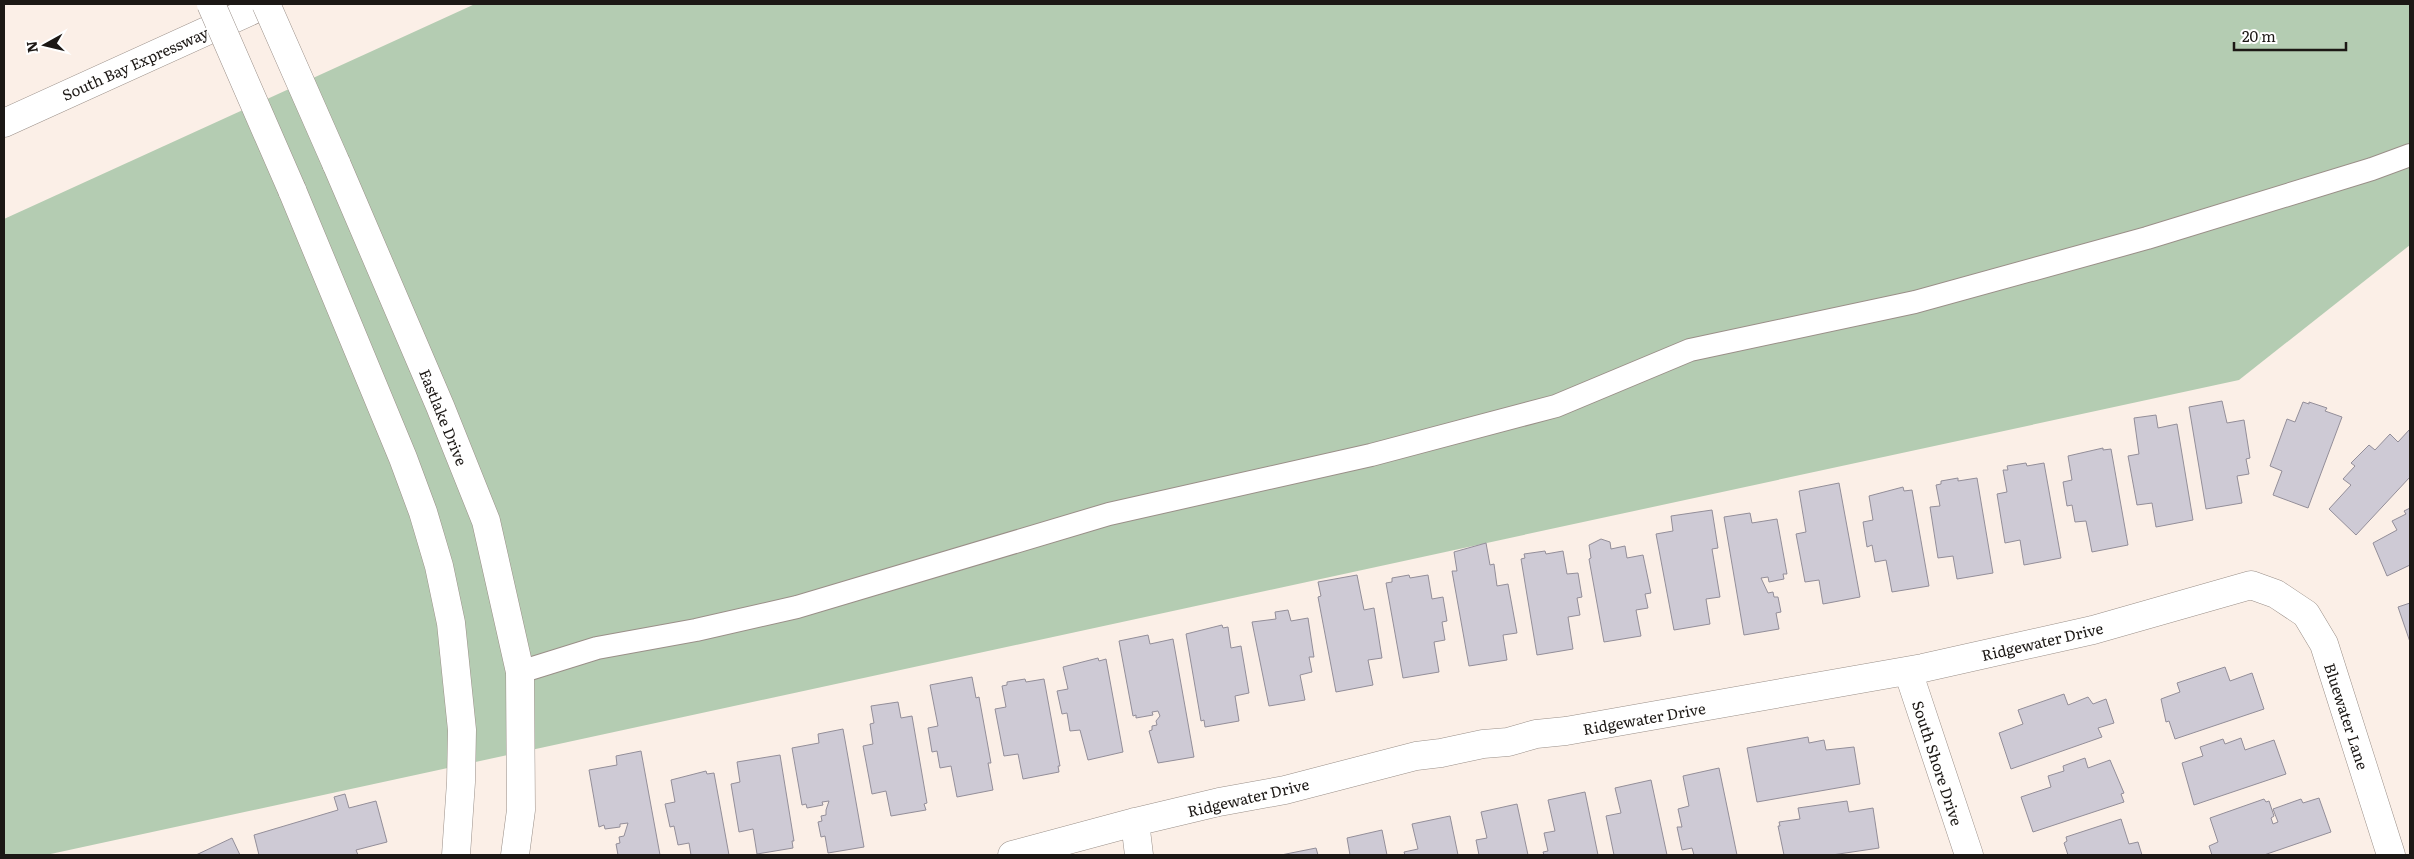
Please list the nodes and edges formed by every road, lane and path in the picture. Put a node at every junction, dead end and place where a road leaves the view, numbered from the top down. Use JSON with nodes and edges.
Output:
{"nodes":[{"id":1,"x":212,"y":4,"type":"edge"},
{"id":2,"x":266,"y":4,"type":"edge"},
{"id":3,"x":4,"y":123,"type":"edge"},
{"id":4,"x":2410,"y":155,"type":"edge"},
{"id":5,"x":2276,"y":594,"type":"joint"},
{"id":6,"x":1908,"y":671,"type":"junction"},
{"id":7,"x":520,"y":672,"type":"junction"},
{"id":8,"x":1135,"y":822,"type":"junction"},
{"id":9,"x":456,"y":855,"type":"edge"},
{"id":10,"x":515,"y":855,"type":"edge"},
{"id":11,"x":1012,"y":855,"type":"edge"},
{"id":12,"x":1139,"y":855,"type":"edge"},
{"id":13,"x":1969,"y":855,"type":"edge"},
{"id":14,"x":2391,"y":855,"type":"edge"}],
"edges":[{"from":1,"to":9,"type":"main road","bridge":true},
{"from":2,"to":3,"type":"main road","name":"South Bay Expressway"},
{"from":2,"to":7,"type":"main road","name":"Eastlake Drive","bridge":true},
{"from":4,"to":7,"type":"lane"},
{"from":5,"to":6,"type":"main road","name":"Ridgewater Drive"},
{"from":5,"to":14,"type":"main road","name":"Bluewater Lane"},
{"from":6,"to":8,"type":"main road","name":"Ridgewater Drive"},
{"from":6,"to":13,"type":"main road","name":"South Shore Drive"},
{"from":7,"to":10,"type":"main road","name":"Eastlake Drive"},
{"from":8,"to":11,"type":"main road","name":"Ridgewater Drive"},
{"from":8,"to":12,"type":"main road"}]}
